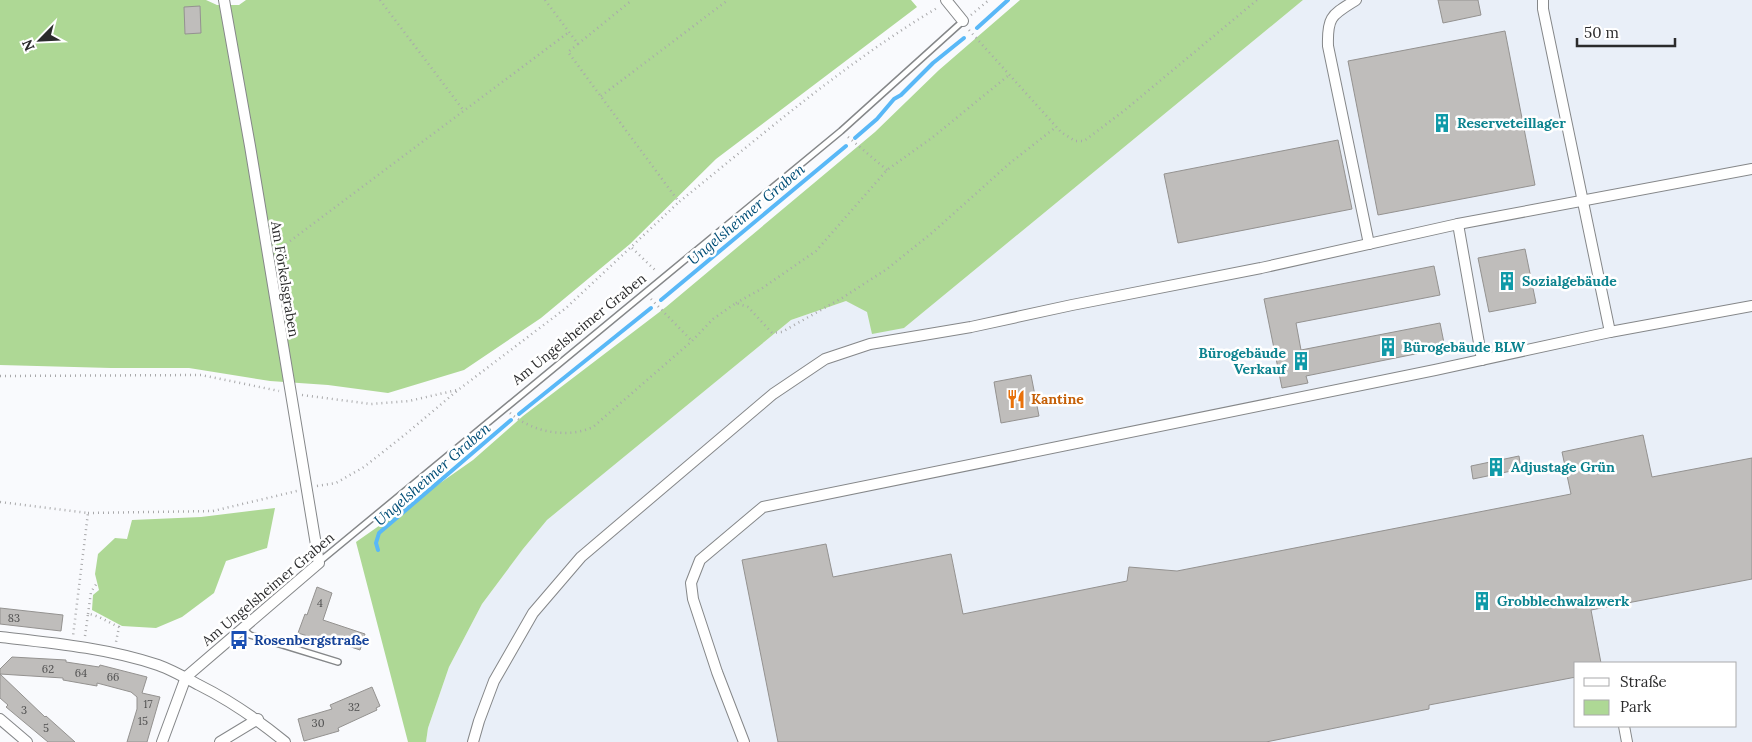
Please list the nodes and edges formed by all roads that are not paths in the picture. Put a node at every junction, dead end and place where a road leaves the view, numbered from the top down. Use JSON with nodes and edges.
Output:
{"nodes":[{"id":1,"x":225,"y":0,"type":"edge"},
{"id":2,"x":1356,"y":0,"type":"edge"},
{"id":3,"x":947,"y":1,"type":"edge"},
{"id":4,"x":1541,"y":3,"type":"edge"},
{"id":5,"x":963,"y":21,"type":"joint"},
{"id":6,"x":1752,"y":169,"type":"edge"},
{"id":7,"x":1584,"y":200,"type":"junction"},
{"id":8,"x":1458,"y":224,"type":"junction"},
{"id":9,"x":1369,"y":244,"type":"junction"},
{"id":10,"x":1752,"y":306,"type":"edge"},
{"id":11,"x":1610,"y":332,"type":"junction"},
{"id":12,"x":1482,"y":360,"type":"junction"},
{"id":13,"x":318,"y":563,"type":"junction"},
{"id":14,"x":242,"y":628,"type":"junction"},
{"id":15,"x":0,"y":637,"type":"edge"},
{"id":16,"x":338,"y":662,"type":"dead end"},
{"id":17,"x":186,"y":677,"type":"junction"},
{"id":18,"x":0,"y":718,"type":"edge"},
{"id":19,"x":258,"y":719,"type":"junction"},
{"id":20,"x":1624,"y":727,"type":"edge"},
{"id":21,"x":27,"y":742,"type":"edge"},
{"id":22,"x":162,"y":742,"type":"edge"},
{"id":23,"x":220,"y":742,"type":"edge"},
{"id":24,"x":285,"y":742,"type":"edge"},
{"id":25,"x":473,"y":742,"type":"edge"},
{"id":26,"x":744,"y":742,"type":"edge"},
{"id":27,"x":1627,"y":742,"type":"edge"}],
"edges":[{"from":1,"to":13,"type":"street","name":"Am Förkelsgraben"},
{"from":2,"to":9,"type":"street"},
{"from":3,"to":5,"type":"street"},
{"from":4,"to":7,"type":"street"},
{"from":5,"to":13,"type":"lane","name":"Am Ungelsheimer Graben"},
{"from":6,"to":7,"type":"street"},
{"from":7,"to":8,"type":"street"},
{"from":7,"to":11,"type":"street"},
{"from":8,"to":9,"type":"street"},
{"from":8,"to":12,"type":"street"},
{"from":9,"to":25,"type":"street"},
{"from":10,"to":11,"type":"street"},
{"from":11,"to":12,"type":"street"},
{"from":12,"to":26,"type":"street"},
{"from":13,"to":14,"type":"street","name":"Am Ungelsheimer Graben"},
{"from":14,"to":16,"type":"lane"},
{"from":14,"to":17,"type":"street","name":"Am Ungelsheimer Graben"},
{"from":15,"to":17,"type":"street"},
{"from":17,"to":19,"type":"street"},
{"from":17,"to":22,"type":"street"},
{"from":18,"to":21,"type":"street"},
{"from":19,"to":23,"type":"street"},
{"from":19,"to":24,"type":"street"},
{"from":20,"to":27,"type":"street"}]}
